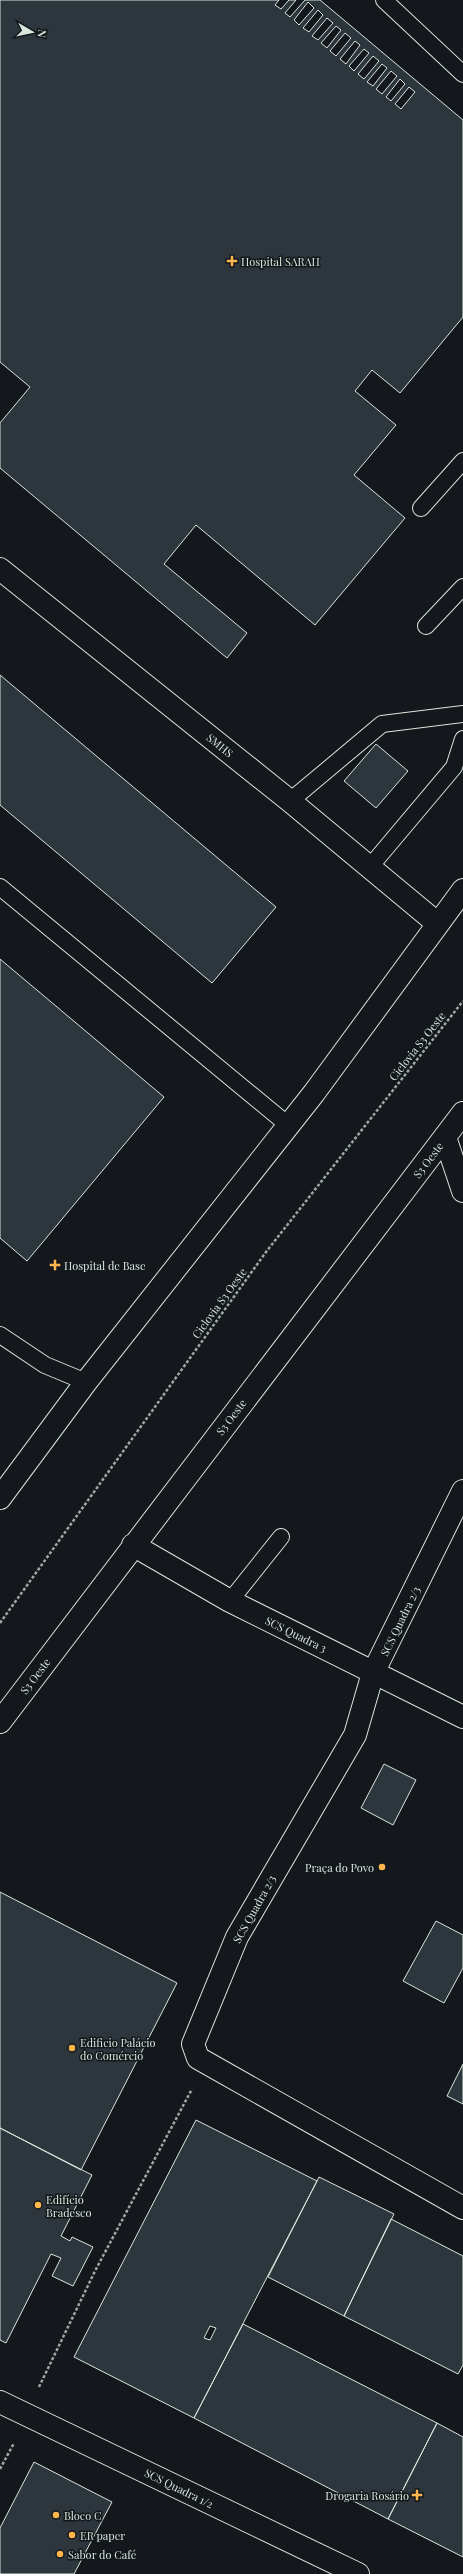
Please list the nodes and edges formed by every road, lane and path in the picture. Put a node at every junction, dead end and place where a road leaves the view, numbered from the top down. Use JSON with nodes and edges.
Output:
{"nodes":[{"id":1,"x":384,"y":0,"type":"edge"},
{"id":2,"x":463,"y":74,"type":"edge"},
{"id":3,"x":463,"y":461,"type":"edge"},
{"id":4,"x":422,"y":508,"type":"dead end"},
{"id":5,"x":0,"y":569,"type":"edge"},
{"id":6,"x":463,"y":587,"type":"edge"},
{"id":7,"x":426,"y":626,"type":"dead end"},
{"id":8,"x":463,"y":714,"type":"edge"},
{"id":9,"x":463,"y":739,"type":"edge"},
{"id":10,"x":290,"y":801,"type":"junction"},
{"id":11,"x":369,"y":868,"type":"junction"},
{"id":12,"x":0,"y":887,"type":"edge"},
{"id":13,"x":463,"y":890,"type":"edge"},
{"id":14,"x":438,"y":924,"type":"junction"},
{"id":15,"x":463,"y":1001,"type":"edge"},
{"id":16,"x":463,"y":1113,"type":"edge"},
{"id":17,"x":288,"y":1125,"type":"junction"},
{"id":18,"x":445,"y":1137,"type":"junction"},
{"id":19,"x":463,"y":1191,"type":"edge"},
{"id":20,"x":0,"y":1335,"type":"edge"},
{"id":21,"x":86,"y":1382,"type":"junction"},
{"id":22,"x":463,"y":1491,"type":"edge"},
{"id":23,"x":0,"y":1498,"type":"edge"},
{"id":24,"x":281,"y":1537,"type":"dead end"},
{"id":25,"x":133,"y":1545,"type":"junction"},
{"id":26,"x":230,"y":1601,"type":"junction"},
{"id":27,"x":0,"y":1623,"type":"edge"},
{"id":28,"x":374,"y":1673,"type":"junction"},
{"id":29,"x":2,"y":1716,"type":"edge"},
{"id":30,"x":463,"y":1717,"type":"edge"},
{"id":31,"x":206,"y":2062,"type":"junction"},
{"id":32,"x":463,"y":2208,"type":"edge"},
{"id":33,"x":0,"y":2402,"type":"edge"},
{"id":34,"x":27,"y":2415,"type":"junction"},
{"id":35,"x":0,"y":2469,"type":"edge"},
{"id":36,"x":358,"y":2574,"type":"edge"}],
"edges":[{"from":1,"to":2,"type":"lane"},
{"from":3,"to":4,"type":"lane"},
{"from":5,"to":10,"type":"street","name":"SMHS"},
{"from":6,"to":7,"type":"lane"},
{"from":8,"to":10,"type":"lane"},
{"from":9,"to":11,"type":"lane"},
{"from":10,"to":11,"type":"street","name":"SMHS"},
{"from":11,"to":14,"type":"street","name":"SMHS"},
{"from":12,"to":17,"type":"lane"},
{"from":13,"to":14,"type":"street"},
{"from":14,"to":17,"type":"street"},
{"from":15,"to":27,"type":"path","name":"Ciclovia S3 Oeste"},
{"from":16,"to":18,"type":"street","name":"S3 Oeste"},
{"from":17,"to":21,"type":"street"},
{"from":18,"to":19,"type":"street"},
{"from":18,"to":25,"type":"street","name":"S3 Oeste"},
{"from":20,"to":21,"type":"lane"},
{"from":21,"to":23,"type":"street"},
{"from":22,"to":28,"type":"street","name":"SCS Quadra 2/3"},
{"from":24,"to":26,"type":"lane"},
{"from":25,"to":26,"type":"street","name":"SCS Quadra 3"},
{"from":25,"to":29,"type":"street","name":"S3 Oeste"},
{"from":26,"to":28,"type":"street","name":"SCS Quadra 3"},
{"from":28,"to":30,"type":"street","name":"SCS Quadra 3"},
{"from":28,"to":31,"type":"street","name":"SCS Quadra 2/3"},
{"from":31,"to":32,"type":"street","name":"SCS Quadra 2/3"},
{"from":31,"to":34,"type":"path"},
{"from":33,"to":34,"type":"street","name":"SCS Quadra 1/2"},
{"from":34,"to":35,"type":"path"},
{"from":34,"to":36,"type":"street","name":"SCS Quadra 1/2"}]}
